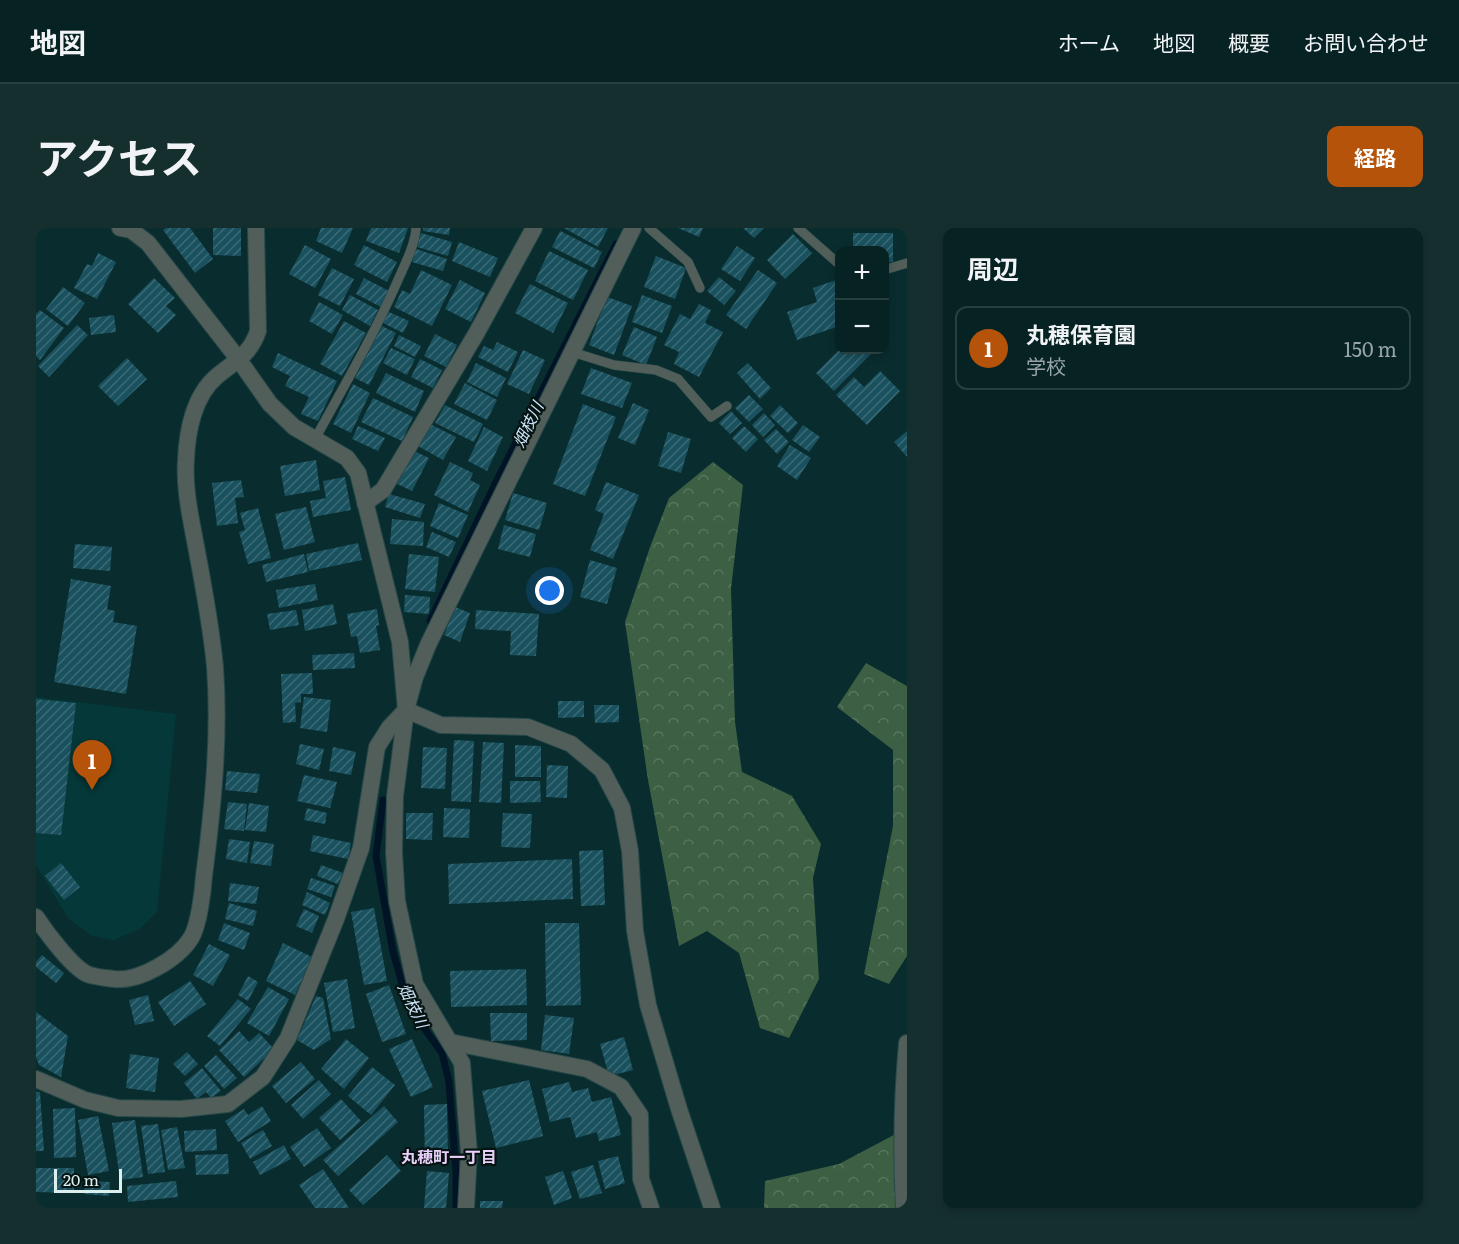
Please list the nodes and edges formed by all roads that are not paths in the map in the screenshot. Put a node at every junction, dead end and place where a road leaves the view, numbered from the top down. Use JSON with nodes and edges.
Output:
{"nodes":[{"id":1,"x":120,"y":228,"type":"edge"},
{"id":2,"x":256,"y":228,"type":"edge"},
{"id":3,"x":416,"y":228,"type":"edge"},
{"id":4,"x":534,"y":228,"type":"edge"},
{"id":5,"x":633,"y":228,"type":"edge"},
{"id":6,"x":649,"y":228,"type":"edge"},
{"id":7,"x":798,"y":228,"type":"edge"},
{"id":8,"x":835,"y":261,"type":"edge"},
{"id":9,"x":907,"y":262,"type":"edge"},
{"id":10,"x":889,"y":269,"type":"edge"},
{"id":11,"x":700,"y":288,"type":"dead end"},
{"id":12,"x":572,"y":352,"type":"junction"},
{"id":13,"x":239,"y":360,"type":"junction"},
{"id":14,"x":727,"y":406,"type":"dead end"},
{"id":15,"x":315,"y":439,"type":"junction"},
{"id":16,"x":365,"y":503,"type":"junction"},
{"id":17,"x":406,"y":710,"type":"junction"},
{"id":18,"x":36,"y":917,"type":"edge"},
{"id":19,"x":450,"y":1042,"type":"junction"},
{"id":20,"x":907,"y":1043,"type":"edge"},
{"id":21,"x":36,"y":1079,"type":"edge"},
{"id":22,"x":466,"y":1208,"type":"edge"},
{"id":23,"x":651,"y":1208,"type":"edge"},
{"id":24,"x":712,"y":1208,"type":"edge"},
{"id":25,"x":904,"y":1208,"type":"edge"}],
"edges":[{"from":1,"to":13,"type":"street"},
{"from":2,"to":13,"type":"street"},
{"from":3,"to":15,"type":"lane"},
{"from":4,"to":16,"type":"street"},
{"from":5,"to":12,"type":"street"},
{"from":6,"to":11,"type":"lane"},
{"from":7,"to":8,"type":"lane"},
{"from":9,"to":10,"type":"lane"},
{"from":12,"to":14,"type":"lane"},
{"from":12,"to":17,"type":"street"},
{"from":13,"to":15,"type":"street"},
{"from":13,"to":18,"type":"street"},
{"from":15,"to":16,"type":"street"},
{"from":16,"to":17,"type":"street"},
{"from":17,"to":19,"type":"street"},
{"from":17,"to":21,"type":"street"},
{"from":17,"to":24,"type":"street"},
{"from":19,"to":22,"type":"street"},
{"from":19,"to":23,"type":"street"},
{"from":20,"to":25,"type":"street"}]}
